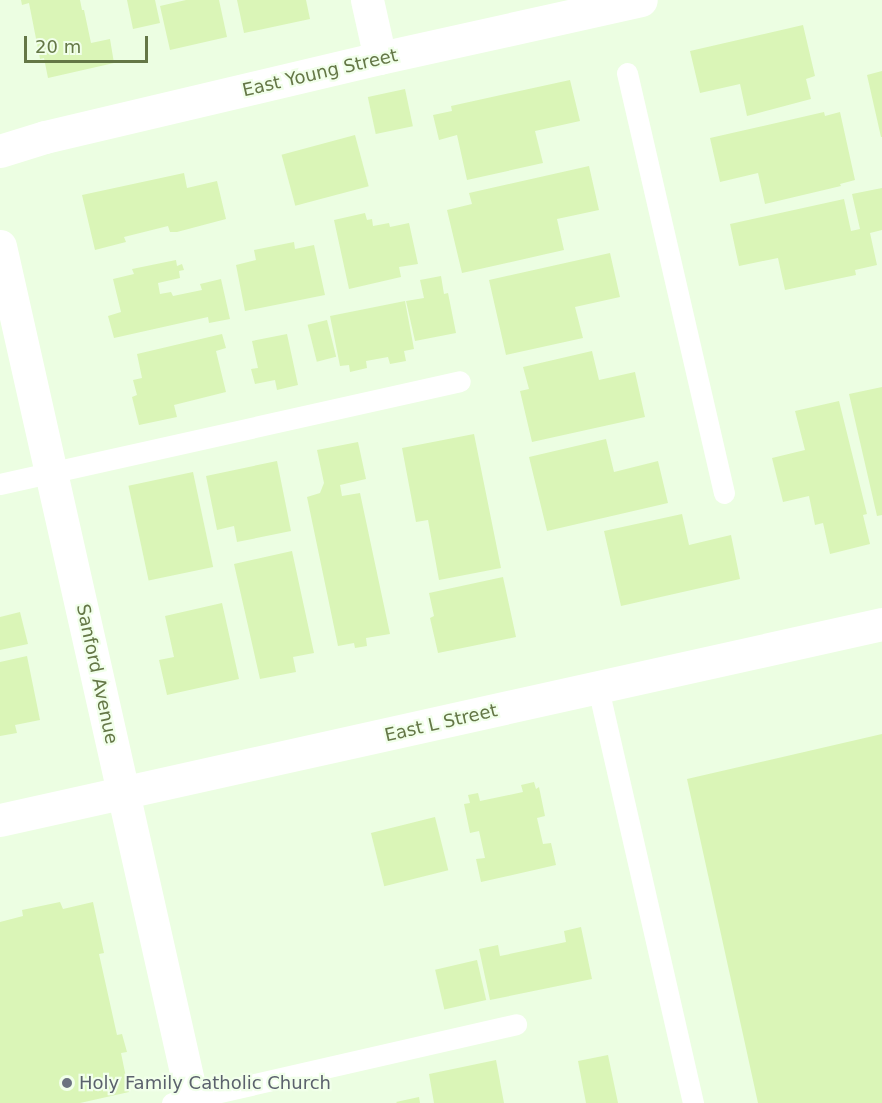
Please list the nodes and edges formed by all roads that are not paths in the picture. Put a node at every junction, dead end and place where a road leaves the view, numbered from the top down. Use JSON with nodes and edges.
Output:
{"nodes":[{"id":1,"x":367,"y":0,"type":"edge"},
{"id":2,"x":641,"y":0,"type":"edge"},
{"id":3,"x":380,"y":58,"type":"junction"},
{"id":4,"x":627,"y":73,"type":"dead end"},
{"id":5,"x":0,"y":151,"type":"edge"},
{"id":6,"x":0,"y":246,"type":"edge"},
{"id":7,"x":460,"y":381,"type":"dead end"},
{"id":8,"x":53,"y":472,"type":"junction"},
{"id":9,"x":0,"y":484,"type":"edge"},
{"id":10,"x":724,"y":493,"type":"dead end"},
{"id":11,"x":882,"y":624,"type":"edge"},
{"id":12,"x":598,"y":688,"type":"junction"},
{"id":13,"x":123,"y":793,"type":"junction"},
{"id":14,"x":0,"y":820,"type":"edge"},
{"id":15,"x":516,"y":1024,"type":"dead end"},
{"id":16,"x":186,"y":1101,"type":"edge"},
{"id":17,"x":693,"y":1103,"type":"edge"}],
"edges":[{"from":1,"to":3,"type":"street"},
{"from":2,"to":3,"type":"street","name":"East Young Street"},
{"from":3,"to":5,"type":"street","name":"East Young Street"},
{"from":4,"to":10,"type":"lane"},
{"from":6,"to":8,"type":"street","name":"Sanford Avenue"},
{"from":7,"to":8,"type":"lane"},
{"from":8,"to":9,"type":"lane"},
{"from":8,"to":13,"type":"street","name":"Sanford Avenue"},
{"from":11,"to":12,"type":"street","name":"East L Street"},
{"from":12,"to":13,"type":"street","name":"East L Street"},
{"from":12,"to":17,"type":"lane"},
{"from":13,"to":14,"type":"street","name":"East L Street"},
{"from":13,"to":16,"type":"street","name":"Sanford Avenue"},
{"from":15,"to":16,"type":"lane"}]}
